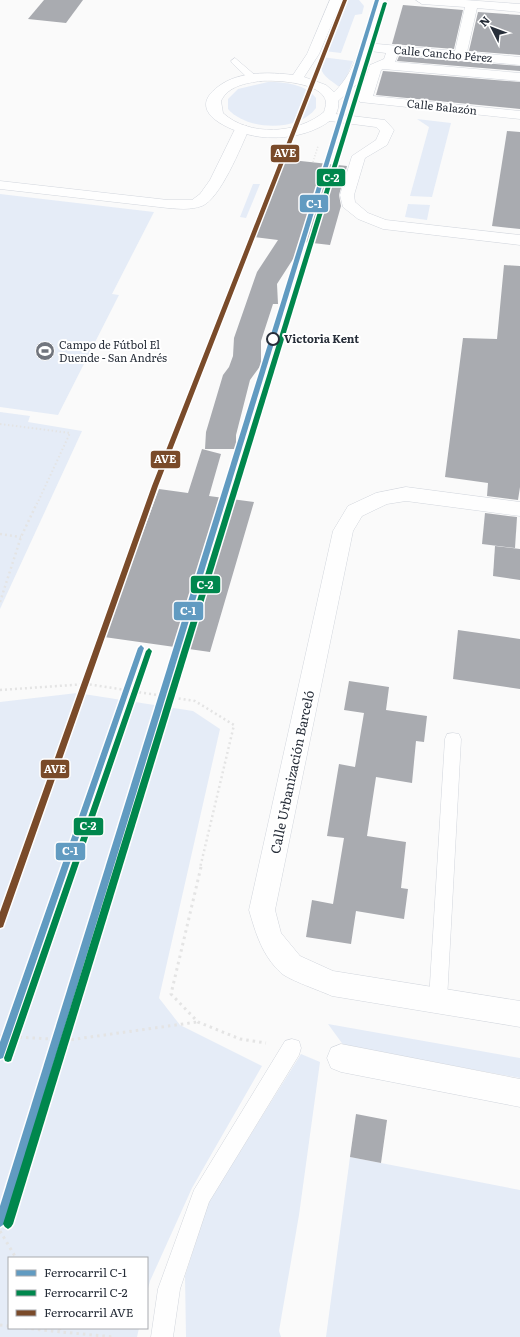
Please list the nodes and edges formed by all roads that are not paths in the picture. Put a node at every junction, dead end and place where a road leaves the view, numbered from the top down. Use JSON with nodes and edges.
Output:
{"nodes":[{"id":1,"x":336,"y":0,"type":"edge"},
{"id":2,"x":382,"y":0,"type":"edge"},
{"id":3,"x":422,"y":0,"type":"edge"},
{"id":4,"x":472,"y":4,"type":"junction"},
{"id":5,"x":520,"y":8,"type":"edge"},
{"id":6,"x":366,"y":48,"type":"junction"},
{"id":7,"x":393,"y":50,"type":"junction"},
{"id":8,"x":460,"y":56,"type":"junction"},
{"id":9,"x":235,"y":61,"type":"dead end"},
{"id":10,"x":520,"y":61,"type":"edge"},
{"id":11,"x":382,"y":65,"type":"junction"},
{"id":12,"x":253,"y":78,"type":"junction"},
{"id":13,"x":520,"y":78,"type":"edge"},
{"id":14,"x":296,"y":79,"type":"junction"},
{"id":15,"x":332,"y":100,"type":"junction"},
{"id":16,"x":520,"y":115,"type":"edge"},
{"id":17,"x":328,"y":117,"type":"junction"},
{"id":18,"x":242,"y":129,"type":"junction"},
{"id":19,"x":0,"y":185,"type":"edge"},
{"id":20,"x":520,"y":240,"type":"edge"},
{"id":21,"x":520,"y":509,"type":"edge"},
{"id":22,"x":453,"y":739,"type":"dead end"},
{"id":23,"x":438,"y":1000,"type":"junction"},
{"id":24,"x":520,"y":1014,"type":"edge"},
{"id":25,"x":292,"y":1048,"type":"road end"},
{"id":26,"x":341,"y":1058,"type":"dead end"},
{"id":27,"x":520,"y":1093,"type":"edge"},
{"id":28,"x":162,"y":1337,"type":"edge"}],
"edges":[{"from":1,"to":14,"type":"street"},
{"from":2,"to":6,"type":"street"},
{"from":3,"to":4,"type":"street"},
{"from":4,"to":5,"type":"street"},
{"from":4,"to":8,"type":"street"},
{"from":6,"to":7,"type":"street","name":"Calle Cancho Pérez"},
{"from":6,"to":15,"type":"street"},
{"from":7,"to":8,"type":"street","name":"Calle Cancho Pérez"},
{"from":7,"to":11,"type":"street"},
{"from":8,"to":10,"type":"street","name":"Calle Cancho Pérez"},
{"from":9,"to":12,"type":"lane"},
{"from":11,"to":13,"type":"street","name":"Calle Cancho Pérez"},
{"from":11,"to":16,"type":"street","name":"Calle Balazón"},
{"from":12,"to":14,"type":"street"},
{"from":12,"to":18,"type":"street"},
{"from":14,"to":15,"type":"street"},
{"from":15,"to":17,"type":"street"},
{"from":17,"to":18,"type":"street"},
{"from":17,"to":20,"type":"street"},
{"from":18,"to":19,"type":"street"},
{"from":21,"to":23,"type":"street","name":"Calle Urbanización Barceló"},
{"from":22,"to":23,"type":"lane"},
{"from":23,"to":24,"type":"street","name":"Calle Urbanización Barceló"},
{"from":25,"to":28,"type":"lane"},
{"from":26,"to":27,"type":"street"}]}
